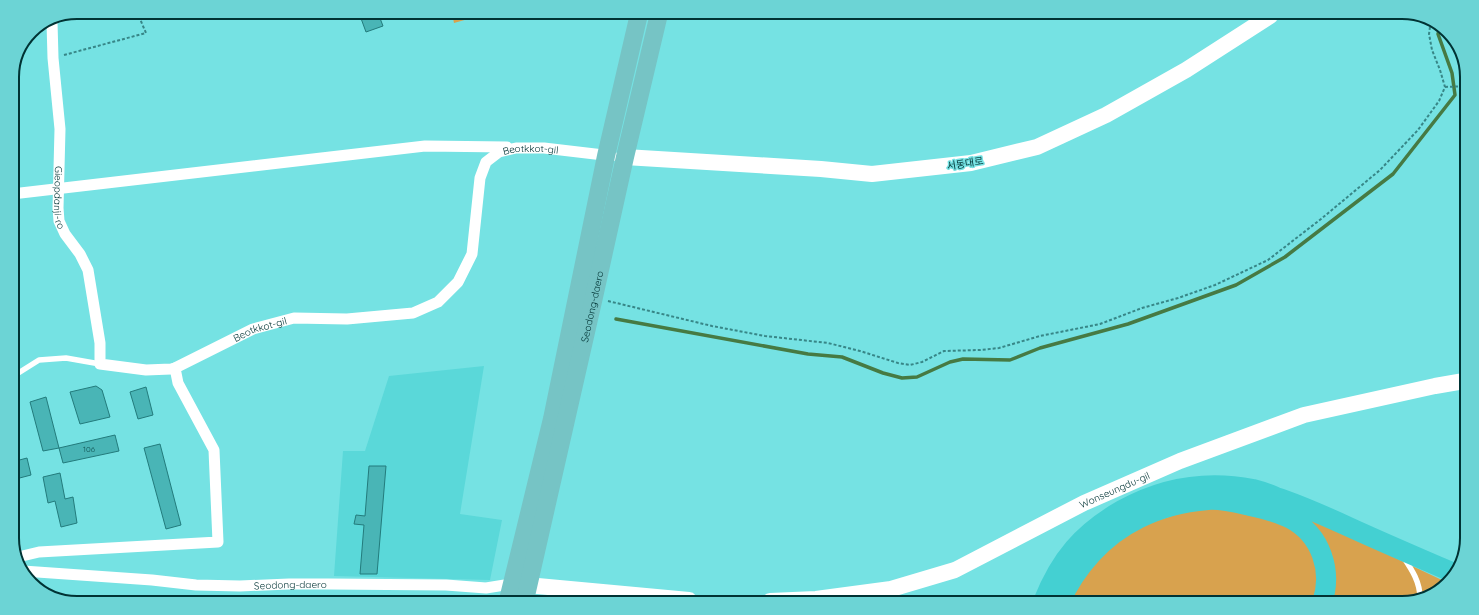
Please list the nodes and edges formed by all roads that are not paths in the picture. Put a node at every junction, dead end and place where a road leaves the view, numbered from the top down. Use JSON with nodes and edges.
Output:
{"nodes":[{"id":1,"x":637,"y":19,"type":"edge"},
{"id":2,"x":658,"y":19,"type":"edge"},
{"id":3,"x":1265,"y":19,"type":"edge"},
{"id":4,"x":52,"y":25,"type":"edge"},
{"id":5,"x":516,"y":148,"type":"junction"},
{"id":6,"x":606,"y":156,"type":"junction"},
{"id":7,"x":625,"y":157,"type":"junction"},
{"id":8,"x":58,"y":188,"type":"junction"},
{"id":9,"x":19,"y":193,"type":"edge"},
{"id":10,"x":100,"y":364,"type":"junction"},
{"id":11,"x":174,"y":368,"type":"junction"},
{"id":12,"x":19,"y":373,"type":"edge"},
{"id":13,"x":1460,"y":382,"type":"edge"},
{"id":14,"x":1399,"y":549,"type":"junction"},
{"id":15,"x":22,"y":556,"type":"edge"},
{"id":16,"x":1449,"y":571,"type":"edge"},
{"id":17,"x":31,"y":573,"type":"edge"},
{"id":18,"x":518,"y":592,"type":"edge"},
{"id":19,"x":1420,"y":593,"type":"edge"},
{"id":20,"x":604,"y":596,"type":"edge"},
{"id":21,"x":838,"y":596,"type":"edge"},
{"id":22,"x":1046,"y":596,"type":"edge"},
{"id":23,"x":1063,"y":596,"type":"edge"},
{"id":24,"x":1325,"y":596,"type":"edge"}],
"edges":[{"from":1,"to":6,"type":"main road","name":"Seodong-daero"},
{"from":2,"to":7,"type":"main road","name":"Seodong-daero"},
{"from":3,"to":7,"type":"street","name":"서동대로"},
{"from":4,"to":8,"type":"street","name":"Gieopdanji-ro"},
{"from":5,"to":6,"type":"street","name":"Beotkkot-gil"},
{"from":5,"to":8,"type":"street"},
{"from":5,"to":11,"type":"street","name":"Beotkkot-gil"},
{"from":6,"to":7,"type":"street","name":"Beotkkot-gil"},
{"from":6,"to":18,"type":"main road","name":"Seodong-daero"},
{"from":7,"to":18,"type":"main road","name":"Seodong-daero"},
{"from":8,"to":9,"type":"street"},
{"from":8,"to":10,"type":"street","name":"Gieopdanji-ro"},
{"from":10,"to":11,"type":"street"},
{"from":10,"to":12,"type":"lane"},
{"from":11,"to":15,"type":"street"},
{"from":13,"to":21,"type":"street","name":"Wonseungdu-gil"},
{"from":14,"to":16,"type":"highway"},
{"from":14,"to":19,"type":"lane"},
{"from":14,"to":22,"type":"highway"},
{"from":17,"to":18,"type":"street","name":"Seodong-daero"},
{"from":18,"to":20,"type":"street"},
{"from":23,"to":24,"type":"highway"}]}
